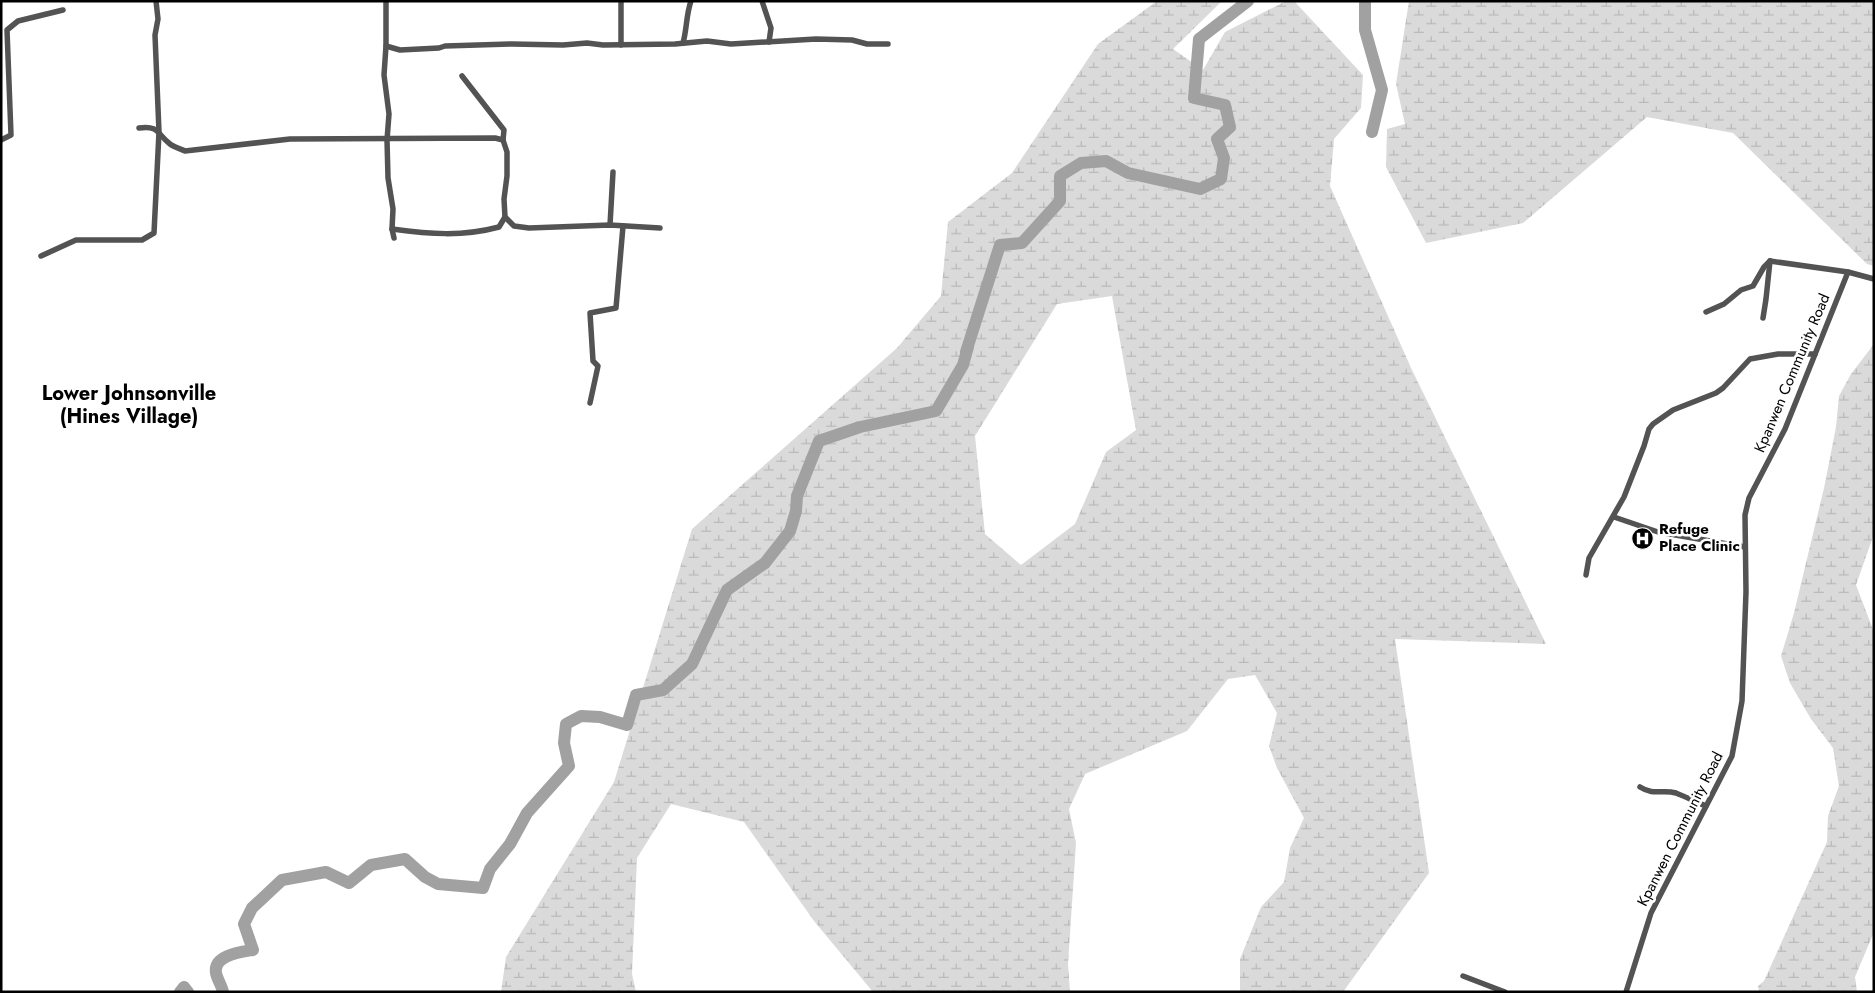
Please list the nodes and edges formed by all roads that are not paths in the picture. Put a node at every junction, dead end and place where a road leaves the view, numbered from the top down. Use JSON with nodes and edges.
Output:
{"nodes":[{"id":1,"x":156,"y":1,"type":"edge"},
{"id":2,"x":386,"y":1,"type":"edge"},
{"id":3,"x":621,"y":1,"type":"edge"},
{"id":4,"x":691,"y":1,"type":"edge"},
{"id":5,"x":762,"y":1,"type":"edge"},
{"id":6,"x":63,"y":10,"type":"dead end"},
{"id":7,"x":770,"y":42,"type":"junction"},
{"id":8,"x":683,"y":43,"type":"junction"},
{"id":9,"x":888,"y":44,"type":"dead end"},
{"id":10,"x":621,"y":45,"type":"junction"},
{"id":11,"x":386,"y":46,"type":"junction"},
{"id":12,"x":462,"y":76,"type":"dead end"},
{"id":13,"x":139,"y":128,"type":"dead end"},
{"id":14,"x":160,"y":132,"type":"junction"},
{"id":15,"x":1,"y":140,"type":"edge"},
{"id":16,"x":387,"y":140,"type":"junction"},
{"id":17,"x":503,"y":140,"type":"junction"},
{"id":18,"x":613,"y":172,"type":"dead end"},
{"id":19,"x":505,"y":217,"type":"junction"},
{"id":20,"x":610,"y":224,"type":"junction"},
{"id":21,"x":623,"y":226,"type":"junction"},
{"id":22,"x":392,"y":228,"type":"junction"},
{"id":23,"x":660,"y":228,"type":"dead end"},
{"id":24,"x":394,"y":238,"type":"dead end"},
{"id":25,"x":41,"y":256,"type":"dead end"},
{"id":26,"x":1770,"y":261,"type":"junction"},
{"id":27,"x":1848,"y":272,"type":"junction"},
{"id":28,"x":1874,"y":279,"type":"edge"},
{"id":29,"x":1706,"y":312,"type":"dead end"},
{"id":30,"x":1763,"y":318,"type":"dead end"},
{"id":31,"x":1815,"y":354,"type":"junction"},
{"id":32,"x":590,"y":403,"type":"dead end"},
{"id":33,"x":1614,"y":517,"type":"junction"},
{"id":34,"x":1745,"y":547,"type":"junction"},
{"id":35,"x":1586,"y":575,"type":"dead end"},
{"id":36,"x":1640,"y":787,"type":"dead end"},
{"id":37,"x":1706,"y":806,"type":"junction"},
{"id":38,"x":1463,"y":976,"type":"dead end"},
{"id":39,"x":1505,"y":992,"type":"edge"},
{"id":40,"x":1626,"y":992,"type":"edge"}],
"edges":[{"from":1,"to":14,"type":"street"},
{"from":2,"to":11,"type":"street"},
{"from":3,"to":10,"type":"street"},
{"from":4,"to":8,"type":"street"},
{"from":5,"to":7,"type":"street"},
{"from":6,"to":15,"type":"street"},
{"from":7,"to":8,"type":"street"},
{"from":7,"to":9,"type":"street"},
{"from":8,"to":10,"type":"street"},
{"from":10,"to":11,"type":"street"},
{"from":11,"to":16,"type":"street"},
{"from":12,"to":17,"type":"street"},
{"from":13,"to":14,"type":"street"},
{"from":14,"to":16,"type":"street"},
{"from":14,"to":25,"type":"street"},
{"from":16,"to":17,"type":"street"},
{"from":16,"to":22,"type":"street"},
{"from":17,"to":19,"type":"street"},
{"from":18,"to":20,"type":"street"},
{"from":19,"to":20,"type":"street"},
{"from":19,"to":22,"type":"street"},
{"from":20,"to":21,"type":"street"},
{"from":21,"to":23,"type":"street"},
{"from":21,"to":32,"type":"street"},
{"from":22,"to":24,"type":"street"},
{"from":26,"to":27,"type":"street"},
{"from":26,"to":29,"type":"street"},
{"from":26,"to":30,"type":"street"},
{"from":27,"to":28,"type":"street"},
{"from":27,"to":31,"type":"street","name":"Kpanwen Community Road"},
{"from":31,"to":33,"type":"street"},
{"from":31,"to":34,"type":"street","name":"Kpanwen Community Road"},
{"from":33,"to":34,"type":"street"},
{"from":33,"to":35,"type":"street"},
{"from":34,"to":37,"type":"street","name":"Kpanwen Community Road"},
{"from":36,"to":37,"type":"street"},
{"from":37,"to":40,"type":"street","name":"Kpanwen Community Road"},
{"from":38,"to":39,"type":"street"}]}
